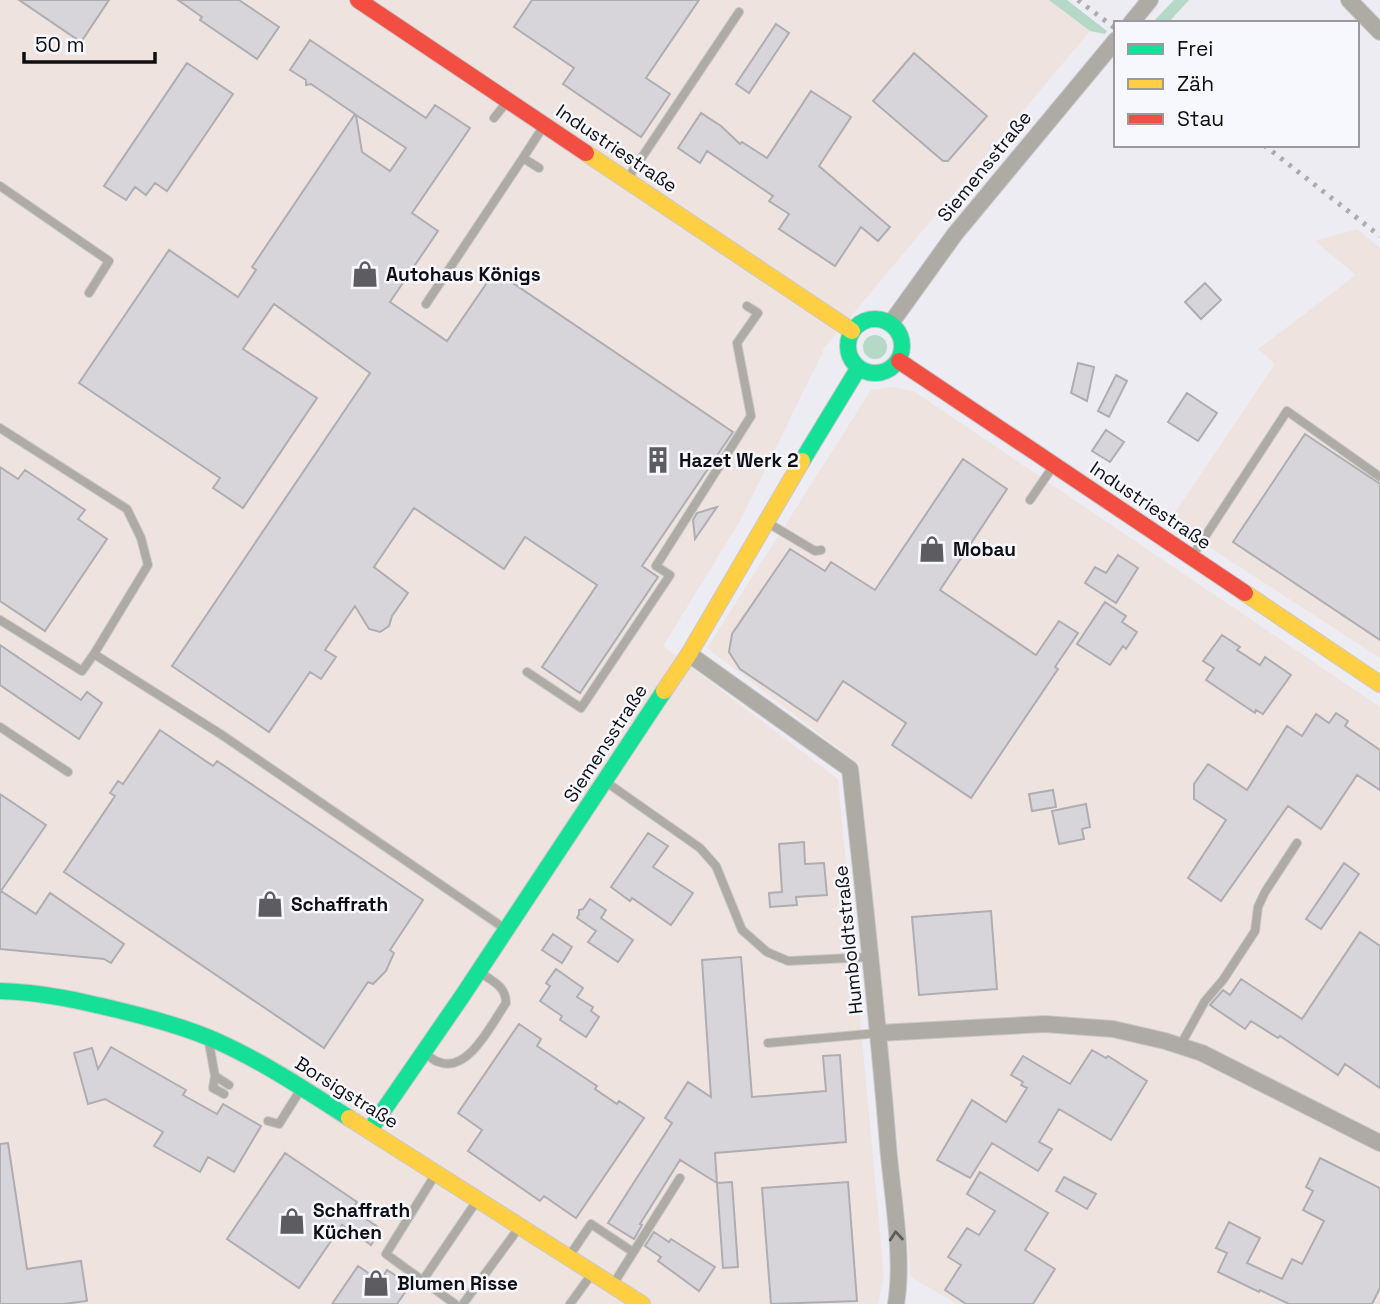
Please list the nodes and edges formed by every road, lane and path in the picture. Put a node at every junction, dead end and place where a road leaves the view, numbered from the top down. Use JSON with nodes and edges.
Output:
{"nodes":[{"id":1,"x":358,"y":0,"type":"edge"},
{"id":2,"x":1150,"y":0,"type":"edge"},
{"id":3,"x":1349,"y":0,"type":"edge"},
{"id":4,"x":739,"y":12,"type":"dead end"},
{"id":5,"x":1133,"y":21,"type":"edge"},
{"id":6,"x":1380,"y":32,"type":"edge"},
{"id":7,"x":1114,"y":42,"type":"edge"},
{"id":8,"x":508,"y":100,"type":"junction"},
{"id":9,"x":494,"y":118,"type":"dead end"},
{"id":10,"x":545,"y":125,"type":"junction"},
{"id":11,"x":523,"y":158,"type":"junction"},
{"id":12,"x":539,"y":168,"type":"dead end"},
{"id":13,"x":627,"y":180,"type":"junction"},
{"id":14,"x":0,"y":186,"type":"edge"},
{"id":15,"x":89,"y":293,"type":"dead end"},
{"id":16,"x":426,"y":303,"type":"dead end"},
{"id":17,"x":747,"y":306,"type":"dead end"},
{"id":18,"x":891,"y":323,"type":"junction"},
{"id":19,"x":852,"y":331,"type":"junction"},
{"id":20,"x":899,"y":361,"type":"junction"},
{"id":21,"x":858,"y":369,"type":"junction"},
{"id":22,"x":0,"y":428,"type":"edge"},
{"id":23,"x":1054,"y":465,"type":"junction"},
{"id":24,"x":1380,"y":477,"type":"edge"},
{"id":25,"x":1030,"y":500,"type":"dead end"},
{"id":26,"x":765,"y":521,"type":"junction"},
{"id":27,"x":821,"y":550,"type":"dead end"},
{"id":28,"x":1191,"y":557,"type":"junction"},
{"id":29,"x":0,"y":620,"type":"edge"},
{"id":30,"x":94,"y":654,"type":"junction"},
{"id":31,"x":689,"y":654,"type":"junction"},
{"id":32,"x":527,"y":672,"type":"dead end"},
{"id":33,"x":1380,"y":684,"type":"edge"},
{"id":34,"x":0,"y":727,"type":"edge"},
{"id":35,"x":68,"y":772,"type":"dead end"},
{"id":36,"x":605,"y":781,"type":"junction"},
{"id":37,"x":1297,"y":843,"type":"dead end"},
{"id":38,"x":507,"y":930,"type":"junction"},
{"id":39,"x":871,"y":957,"type":"junction"},
{"id":40,"x":479,"y":972,"type":"junction"},
{"id":41,"x":0,"y":991,"type":"edge"},
{"id":42,"x":879,"y":1033,"type":"junction"},
{"id":43,"x":207,"y":1037,"type":"junction"},
{"id":44,"x":768,"y":1043,"type":"dead end"},
{"id":45,"x":1180,"y":1046,"type":"junction"},
{"id":46,"x":424,"y":1052,"type":"junction"},
{"id":47,"x":215,"y":1076,"type":"junction"},
{"id":48,"x":229,"y":1085,"type":"dead end"},
{"id":49,"x":302,"y":1088,"type":"junction"},
{"id":50,"x":223,"y":1094,"type":"dead end"},
{"id":51,"x":274,"y":1111,"type":"dead end"},
{"id":52,"x":286,"y":1115,"type":"junction"},
{"id":53,"x":268,"y":1121,"type":"dead end"},
{"id":54,"x":370,"y":1130,"type":"junction"},
{"id":55,"x":1380,"y":1143,"type":"edge"},
{"id":56,"x":436,"y":1173,"type":"junction"},
{"id":57,"x":680,"y":1178,"type":"dead end"},
{"id":58,"x":478,"y":1199,"type":"junction"},
{"id":59,"x":520,"y":1226,"type":"junction"},
{"id":60,"x":633,"y":1252,"type":"junction"},
{"id":61,"x":569,"y":1257,"type":"junction"},
{"id":62,"x":593,"y":1273,"type":"junction"},
{"id":63,"x":423,"y":1280,"type":"junction"},
{"id":64,"x":612,"y":1285,"type":"junction"},
{"id":65,"x":455,"y":1304,"type":"edge"},
{"id":66,"x":463,"y":1304,"type":"edge"},
{"id":67,"x":570,"y":1304,"type":"edge"},
{"id":68,"x":642,"y":1304,"type":"edge"},
{"id":69,"x":896,"y":1304,"type":"edge"}],
"edges":[{"from":1,"to":8,"type":"street","name":"Industriestraße"},
{"from":2,"to":5,"type":"street"},
{"from":3,"to":6,"type":"street"},
{"from":4,"to":13,"type":"lane"},
{"from":7,"to":18,"type":"street","name":"Siemensstraße"},
{"from":8,"to":9,"type":"lane"},
{"from":8,"to":10,"type":"street","name":"Industriestraße"},
{"from":10,"to":11,"type":"lane"},
{"from":10,"to":13,"type":"street","name":"Industriestraße"},
{"from":11,"to":12,"type":"lane"},
{"from":11,"to":16,"type":"lane"},
{"from":13,"to":19,"type":"street","name":"Industriestraße"},
{"from":14,"to":15,"type":"lane"},
{"from":17,"to":32,"type":"lane"},
{"from":18,"to":19,"type":"street"},
{"from":18,"to":20,"type":"street"},
{"from":19,"to":21,"type":"street"},
{"from":20,"to":21,"type":"street"},
{"from":20,"to":23,"type":"street","name":"Industriestraße"},
{"from":21,"to":26,"type":"street","name":"Siemensstraße"},
{"from":22,"to":30,"type":"lane"},
{"from":23,"to":25,"type":"lane"},
{"from":23,"to":28,"type":"street","name":"Industriestraße"},
{"from":24,"to":28,"type":"lane"},
{"from":26,"to":27,"type":"lane"},
{"from":26,"to":31,"type":"street","name":"Siemensstraße"},
{"from":28,"to":33,"type":"street","name":"Industriestraße"},
{"from":29,"to":30,"type":"lane"},
{"from":30,"to":38,"type":"lane"},
{"from":31,"to":36,"type":"street","name":"Siemensstraße"},
{"from":31,"to":39,"type":"street","name":"Humboldtstraße"},
{"from":34,"to":35,"type":"lane"},
{"from":36,"to":38,"type":"street","name":"Siemensstraße"},
{"from":36,"to":39,"type":"lane"},
{"from":37,"to":45,"type":"lane"},
{"from":38,"to":40,"type":"street","name":"Siemensstraße"},
{"from":39,"to":42,"type":"street","name":"Humboldtstraße"},
{"from":40,"to":46,"type":"street","name":"Siemensstraße"},
{"from":40,"to":46,"type":"lane"},
{"from":41,"to":43,"type":"street","name":"Borsigstraße"},
{"from":42,"to":44,"type":"lane"},
{"from":42,"to":45,"type":"street"},
{"from":69,"to":42,"type":"street","name":"Humboldtstraße","one_way":true},
{"from":43,"to":47,"type":"lane"},
{"from":43,"to":49,"type":"street","name":"Borsigstraße"},
{"from":45,"to":55,"type":"street"},
{"from":46,"to":54,"type":"street","name":"Siemensstraße"},
{"from":47,"to":48,"type":"lane"},
{"from":47,"to":50,"type":"lane"},
{"from":49,"to":52,"type":"lane"},
{"from":49,"to":54,"type":"street","name":"Borsigstraße"},
{"from":51,"to":52,"type":"lane"},
{"from":52,"to":53,"type":"lane"},
{"from":54,"to":56,"type":"street","name":"Borsigstraße"},
{"from":56,"to":58,"type":"street","name":"Borsigstraße"},
{"from":56,"to":63,"type":"lane"},
{"from":57,"to":60,"type":"lane"},
{"from":58,"to":59,"type":"street","name":"Borsigstraße"},
{"from":58,"to":63,"type":"lane"},
{"from":59,"to":61,"type":"street","name":"Borsigstraße"},
{"from":59,"to":66,"type":"lane"},
{"from":60,"to":61,"type":"lane"},
{"from":60,"to":64,"type":"lane"},
{"from":61,"to":62,"type":"street","name":"Borsigstraße"},
{"from":62,"to":64,"type":"street","name":"Borsigstraße"},
{"from":62,"to":67,"type":"lane"},
{"from":63,"to":65,"type":"lane"},
{"from":64,"to":68,"type":"street","name":"Borsigstraße"}]}
